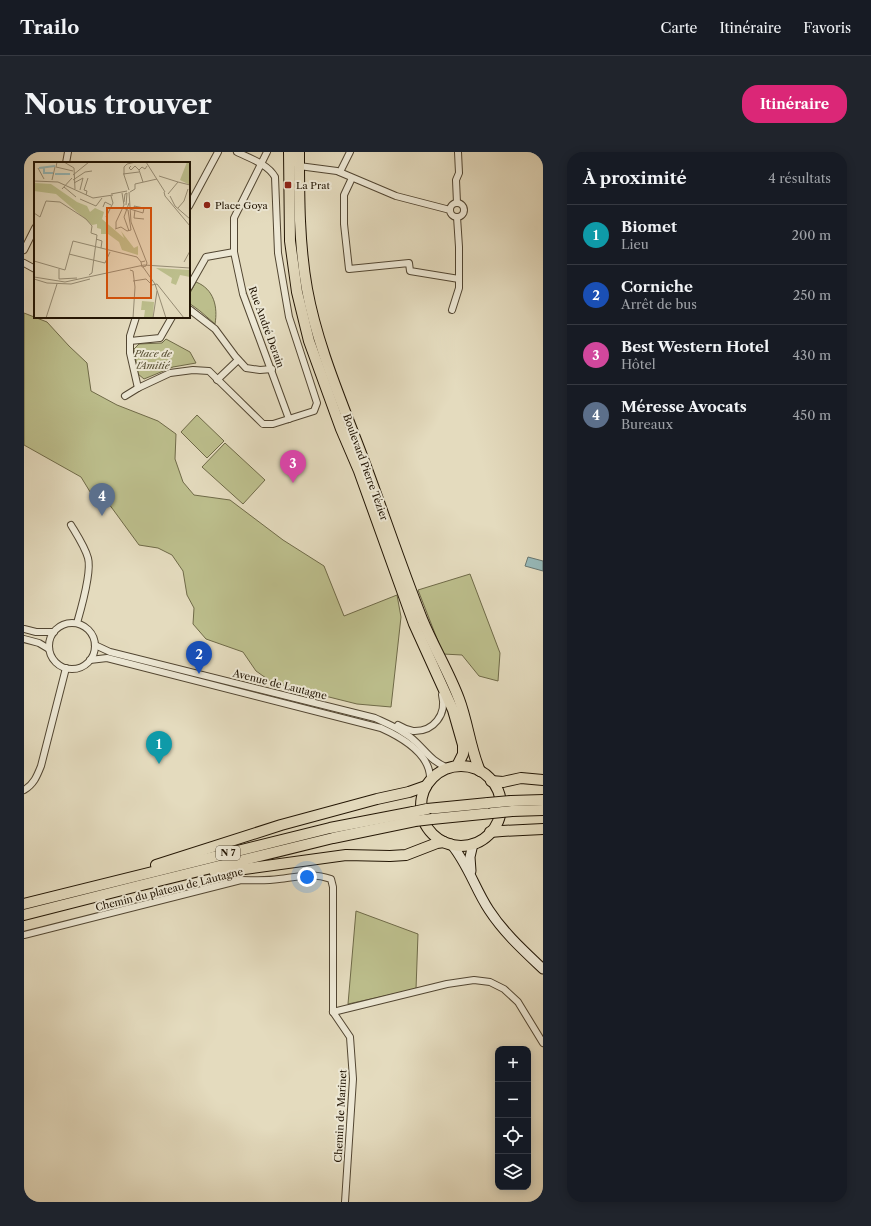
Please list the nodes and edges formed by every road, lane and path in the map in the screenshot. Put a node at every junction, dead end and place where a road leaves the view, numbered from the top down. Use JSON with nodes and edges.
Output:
{"nodes":[{"id":1,"x":68,"y":152,"type":"edge"},
{"id":2,"x":218,"y":152,"type":"edge"},
{"id":3,"x":237,"y":152,"type":"edge"},
{"id":4,"x":267,"y":152,"type":"edge"},
{"id":5,"x":289,"y":152,"type":"edge"},
{"id":6,"x":299,"y":152,"type":"edge"},
{"id":7,"x":350,"y":152,"type":"edge"},
{"id":8,"x":458,"y":152,"type":"edge"},
{"id":9,"x":66,"y":162,"type":"edge"},
{"id":10,"x":261,"y":164,"type":"junction"},
{"id":11,"x":299,"y":166,"type":"junction"},
{"id":12,"x":340,"y":172,"type":"junction"},
{"id":13,"x":352,"y":178,"type":"junction"},
{"id":14,"x":457,"y":203,"type":"junction"},
{"id":15,"x":190,"y":204,"type":"edge"},
{"id":16,"x":450,"y":210,"type":"junction"},
{"id":17,"x":457,"y":217,"type":"junction"},
{"id":18,"x":34,"y":230,"type":"edge"},
{"id":19,"x":24,"y":250,"type":"edge"},
{"id":20,"x":234,"y":252,"type":"junction"},
{"id":21,"x":24,"y":263,"type":"edge"},
{"id":22,"x":34,"y":268,"type":"edge"},
{"id":23,"x":460,"y":280,"type":"junction"},
{"id":24,"x":190,"y":285,"type":"edge"},
{"id":25,"x":190,"y":310,"type":"edge"},
{"id":26,"x":452,"y":310,"type":"dead end"},
{"id":27,"x":136,"y":318,"type":"edge"},
{"id":28,"x":171,"y":318,"type":"edge"},
{"id":29,"x":130,"y":341,"type":"junction"},
{"id":30,"x":238,"y":360,"type":"junction"},
{"id":31,"x":272,"y":369,"type":"junction"},
{"id":32,"x":217,"y":380,"type":"junction"},
{"id":33,"x":138,"y":388,"type":"junction"},
{"id":34,"x":125,"y":396,"type":"dead end"},
{"id":35,"x":289,"y":419,"type":"junction"},
{"id":36,"x":71,"y":525,"type":"dead end"},
{"id":37,"x":77,"y":623,"type":"junction"},
{"id":38,"x":24,"y":629,"type":"edge"},
{"id":39,"x":54,"y":632,"type":"junction"},
{"id":40,"x":24,"y":639,"type":"edge"},
{"id":41,"x":95,"y":645,"type":"junction"},
{"id":42,"x":49,"y":649,"type":"junction"},
{"id":43,"x":429,"y":658,"type":"junction"},
{"id":44,"x":90,"y":660,"type":"junction"},
{"id":45,"x":66,"y":668,"type":"junction"},
{"id":46,"x":374,"y":718,"type":"junction"},
{"id":47,"x":453,"y":767,"type":"junction"},
{"id":48,"x":480,"y":771,"type":"junction"},
{"id":49,"x":543,"y":780,"type":"edge"},
{"id":50,"x":491,"y":781,"type":"junction"},
{"id":51,"x":428,"y":783,"type":"junction"},
{"id":52,"x":24,"y":790,"type":"edge"},
{"id":53,"x":543,"y":800,"type":"edge"},
{"id":54,"x":512,"y":806,"type":"junction"},
{"id":55,"x":490,"y":808,"type":"junction"},
{"id":56,"x":543,"y":810,"type":"edge"},
{"id":57,"x":414,"y":816,"type":"junction"},
{"id":58,"x":543,"y":829,"type":"edge"},
{"id":59,"x":490,"y":832,"type":"junction"},
{"id":60,"x":445,"y":842,"type":"junction"},
{"id":61,"x":473,"y":844,"type":"junction"},
{"id":62,"x":471,"y":875,"type":"junction"},
{"id":63,"x":138,"y":886,"type":"junction"},
{"id":64,"x":45,"y":899,"type":"junction"},
{"id":65,"x":24,"y":904,"type":"edge"},
{"id":66,"x":24,"y":916,"type":"edge"},
{"id":67,"x":24,"y":935,"type":"edge"},
{"id":68,"x":543,"y":969,"type":"edge"},
{"id":69,"x":333,"y":1012,"type":"junction"},
{"id":70,"x":543,"y":1043,"type":"edge"},
{"id":71,"x":345,"y":1202,"type":"edge"}],
"edges":[{"from":1,"to":9,"type":"street"},
{"from":2,"to":15,"type":"street"},
{"from":3,"to":10,"type":"street"},
{"from":4,"to":10,"type":"street","name":"Rue André Derain"},
{"from":5,"to":43,"type":"main road","name":"Boulevard Pierre Tézier"},
{"from":6,"to":11,"type":"main road","name":"Boulevard Pierre Tézier"},
{"from":7,"to":12,"type":"street"},
{"from":8,"to":14,"type":"street"},
{"from":10,"to":20,"type":"street","name":"Rue André Derain"},
{"from":10,"to":35,"type":"street"},
{"from":11,"to":12,"type":"street"},
{"from":11,"to":48,"type":"main road","name":"Boulevard Pierre Tézier"},
{"from":12,"to":13,"type":"street"},
{"from":13,"to":16,"type":"street"},
{"from":13,"to":23,"type":"street"},
{"from":14,"to":16,"type":"street"},
{"from":14,"to":17,"type":"street"},
{"from":16,"to":17,"type":"street"},
{"from":17,"to":23,"type":"street"},
{"from":18,"to":19,"type":"street"},
{"from":20,"to":24,"type":"street"},
{"from":20,"to":31,"type":"street","name":"Rue André Derain"},
{"from":21,"to":22,"type":"street"},
{"from":23,"to":26,"type":"street"},
{"from":25,"to":30,"type":"street"},
{"from":27,"to":29,"type":"street"},
{"from":28,"to":29,"type":"street"},
{"from":29,"to":33,"type":"street"},
{"from":30,"to":31,"type":"street"},
{"from":30,"to":32,"type":"street"},
{"from":31,"to":35,"type":"street","name":"Rue André Derain"},
{"from":32,"to":33,"type":"street"},
{"from":32,"to":35,"type":"street"},
{"from":33,"to":34,"type":"street"},
{"from":36,"to":37,"type":"street"},
{"from":37,"to":39,"type":"street"},
{"from":37,"to":41,"type":"street"},
{"from":38,"to":39,"type":"street"},
{"from":39,"to":42,"type":"street"},
{"from":40,"to":42,"type":"street"},
{"from":41,"to":44,"type":"street"},
{"from":41,"to":46,"type":"street","name":"Avenue de Lautagne"},
{"from":42,"to":45,"type":"street"},
{"from":43,"to":46,"type":"street"},
{"from":43,"to":47,"type":"main road","name":"Boulevard Pierre Tézier"},
{"from":44,"to":45,"type":"street"},
{"from":44,"to":51,"type":"street","name":"Avenue de Lautagne"},
{"from":45,"to":52,"type":"street"},
{"from":46,"to":47,"type":"street","name":"Avenue de Lautagne"},
{"from":47,"to":48,"type":"main road"},
{"from":47,"to":51,"type":"main road"},
{"from":48,"to":50,"type":"main road"},
{"from":49,"to":50,"type":"main road"},
{"from":50,"to":59,"type":"main road"},
{"from":51,"to":60,"type":"main road"},
{"from":51,"to":64,"type":"main road"},
{"from":53,"to":54,"type":"main road","number":"N 7"},
{"from":54,"to":55,"type":"main road","number":"N 7","bridge":true},
{"from":54,"to":56,"type":"main road","number":"N 7"},
{"from":55,"to":57,"type":"main road","number":"N 7","bridge":true},
{"from":55,"to":57,"type":"main road","number":"N 7","bridge":true},
{"from":57,"to":63,"type":"main road","number":"N 7"},
{"from":57,"to":64,"type":"main road","number":"N 7"},
{"from":58,"to":59,"type":"main road"},
{"from":59,"to":61,"type":"main road"},
{"from":60,"to":61,"type":"main road"},
{"from":60,"to":62,"type":"main road"},
{"from":60,"to":63,"type":"main road"},
{"from":61,"to":62,"type":"main road"},
{"from":62,"to":68,"type":"main road"},
{"from":63,"to":66,"type":"main road","number":"N 7"},
{"from":64,"to":65,"type":"main road","number":"N 7"},
{"from":67,"to":69,"type":"street","name":"Chemin du plateau de Lautagne"},
{"from":69,"to":70,"type":"street"},
{"from":69,"to":71,"type":"street","name":"Chemin de Marinet"}]}
